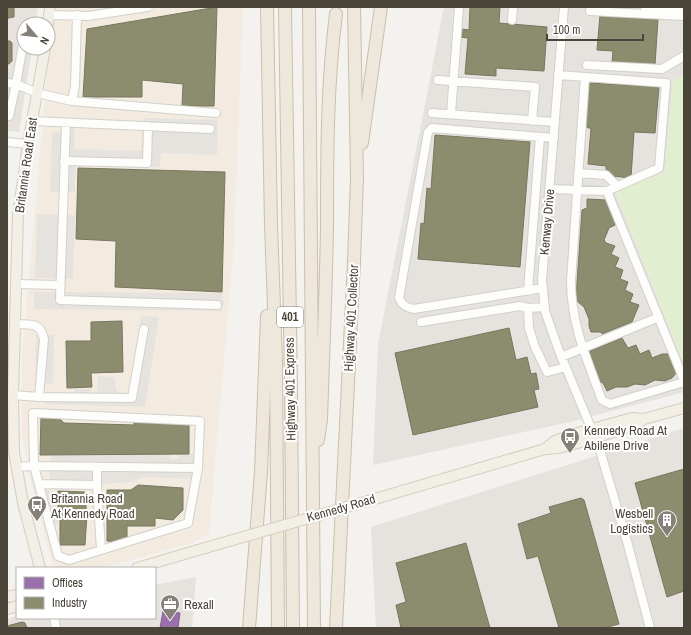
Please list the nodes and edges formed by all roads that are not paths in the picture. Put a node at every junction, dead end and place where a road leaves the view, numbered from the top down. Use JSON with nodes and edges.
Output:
{"nodes":[{"id":1,"x":148,"y":7,"type":"edge"},
{"id":2,"x":267,"y":7,"type":"edge"},
{"id":3,"x":285,"y":7,"type":"edge"},
{"id":4,"x":309,"y":7,"type":"edge"},
{"id":5,"x":354,"y":7,"type":"edge"},
{"id":6,"x":381,"y":7,"type":"edge"},
{"id":7,"x":459,"y":7,"type":"edge"},
{"id":8,"x":513,"y":7,"type":"edge"},
{"id":9,"x":564,"y":7,"type":"edge"},
{"id":10,"x":645,"y":7,"type":"edge"},
{"id":11,"x":684,"y":9,"type":"edge"},
{"id":12,"x":590,"y":11,"type":"dead end"},
{"id":13,"x":50,"y":12,"type":"edge"},
{"id":14,"x":336,"y":14,"type":"dead end"},
{"id":15,"x":77,"y":15,"type":"junction"},
{"id":16,"x":684,"y":16,"type":"edge"},
{"id":17,"x":512,"y":20,"type":"dead end"},
{"id":18,"x":21,"y":56,"type":"edge"},
{"id":19,"x":44,"y":56,"type":"edge"},
{"id":20,"x":684,"y":56,"type":"edge"},
{"id":21,"x":587,"y":65,"type":"dead end"},
{"id":22,"x":558,"y":75,"type":"junction"},
{"id":23,"x":585,"y":77,"type":"junction"},
{"id":24,"x":438,"y":80,"type":"dead end"},
{"id":25,"x":454,"y":81,"type":"junction"},
{"id":26,"x":7,"y":83,"type":"edge"},
{"id":27,"x":16,"y":84,"type":"junction"},
{"id":28,"x":37,"y":93,"type":"junction"},
{"id":29,"x":72,"y":101,"type":"junction"},
{"id":30,"x":216,"y":113,"type":"dead end"},
{"id":31,"x":432,"y":113,"type":"dead end"},
{"id":32,"x":451,"y":114,"type":"junction"},
{"id":33,"x":9,"y":116,"type":"dead end"},
{"id":34,"x":32,"y":121,"type":"junction"},
{"id":35,"x":532,"y":121,"type":"junction"},
{"id":36,"x":66,"y":122,"type":"junction"},
{"id":37,"x":555,"y":122,"type":"junction"},
{"id":38,"x":148,"y":126,"type":"junction"},
{"id":39,"x":210,"y":129,"type":"dead end"},
{"id":40,"x":540,"y":137,"type":"junction"},
{"id":41,"x":554,"y":138,"type":"junction"},
{"id":42,"x":7,"y":142,"type":"edge"},
{"id":43,"x":28,"y":144,"type":"junction"},
{"id":44,"x":64,"y":161,"type":"junction"},
{"id":45,"x":578,"y":173,"type":"junction"},
{"id":46,"x":357,"y":179,"type":"junction"},
{"id":47,"x":617,"y":186,"type":"junction"},
{"id":48,"x":550,"y":189,"type":"junction"},
{"id":49,"x":577,"y":190,"type":"junction"},
{"id":50,"x":607,"y":191,"type":"junction"},
{"id":51,"x":271,"y":225,"type":"junction"},
{"id":52,"x":16,"y":284,"type":"junction"},
{"id":53,"x":60,"y":285,"type":"junction"},
{"id":54,"x":543,"y":288,"type":"junction"},
{"id":55,"x":528,"y":291,"type":"junction"},
{"id":56,"x":217,"y":305,"type":"dead end"},
{"id":57,"x":545,"y":306,"type":"junction"},
{"id":58,"x":528,"y":308,"type":"junction"},
{"id":59,"x":659,"y":317,"type":"junction"},
{"id":60,"x":421,"y":322,"type":"dead end"},
{"id":61,"x":15,"y":324,"type":"junction"},
{"id":62,"x":144,"y":329,"type":"dead end"},
{"id":63,"x":582,"y":349,"type":"junction"},
{"id":64,"x":561,"y":357,"type":"junction"},
{"id":65,"x":566,"y":367,"type":"junction"},
{"id":66,"x":684,"y":381,"type":"edge"},
{"id":67,"x":13,"y":395,"type":"junction"},
{"id":68,"x":39,"y":397,"type":"junction"},
{"id":69,"x":684,"y":408,"type":"edge"},
{"id":70,"x":594,"y":433,"type":"junction"},
{"id":71,"x":314,"y":465,"type":"junction"},
{"id":72,"x":34,"y":466,"type":"junction"},
{"id":73,"x":16,"y":467,"type":"junction"},
{"id":74,"x":97,"y":467,"type":"junction"},
{"id":75,"x":198,"y":468,"type":"junction"},
{"id":76,"x":39,"y":484,"type":"junction"},
{"id":77,"x":97,"y":485,"type":"junction"},
{"id":78,"x":101,"y":550,"type":"junction"},
{"id":79,"x":40,"y":567,"type":"edge"},
{"id":80,"x":140,"y":567,"type":"edge"},
{"id":81,"x":249,"y":628,"type":"edge"},
{"id":82,"x":278,"y":628,"type":"edge"},
{"id":83,"x":292,"y":628,"type":"edge"},
{"id":84,"x":314,"y":628,"type":"edge"},
{"id":85,"x":336,"y":628,"type":"edge"},
{"id":86,"x":650,"y":628,"type":"edge"}],
"edges":[{"from":1,"to":15,"type":"street"},
{"from":2,"to":51,"type":"highway","number":"401"},
{"from":3,"to":83,"type":"highway","name":"Highway 401 Express","number":"401"},
{"from":4,"to":71,"type":"highway","name":"Highway 401 Express","number":"401"},
{"from":5,"to":46,"type":"highway","name":"Highway 401 Collector"},
{"from":6,"to":46,"type":"highway"},
{"from":7,"to":25,"type":"street"},
{"from":8,"to":17,"type":"street"},
{"from":9,"to":22,"type":"street","name":"Kenway Drive"},
{"from":10,"to":11,"type":"street"},
{"from":12,"to":16,"type":"street"},
{"from":13,"to":15,"type":"street"},
{"from":14,"to":71,"type":"highway"},
{"from":15,"to":29,"type":"street"},
{"from":18,"to":27,"type":"street"},
{"from":19,"to":28,"type":"main road","name":"Britannia Road East"},
{"from":20,"to":21,"type":"street"},
{"from":22,"to":23,"type":"street"},
{"from":22,"to":37,"type":"street","name":"Kenway Drive"},
{"from":23,"to":45,"type":"street"},
{"from":23,"to":47,"type":"street"},
{"from":24,"to":25,"type":"street"},
{"from":25,"to":32,"type":"street"},
{"from":25,"to":35,"type":"street"},
{"from":26,"to":27,"type":"street"},
{"from":27,"to":28,"type":"street"},
{"from":27,"to":33,"type":"street"},
{"from":28,"to":29,"type":"street"},
{"from":28,"to":34,"type":"main road","name":"Britannia Road East"},
{"from":29,"to":30,"type":"street"},
{"from":31,"to":32,"type":"street"},
{"from":32,"to":35,"type":"street"},
{"from":34,"to":36,"type":"street"},
{"from":34,"to":43,"type":"main road","name":"Britannia Road East"},
{"from":35,"to":37,"type":"street"},
{"from":36,"to":38,"type":"street"},
{"from":36,"to":44,"type":"street"},
{"from":37,"to":41,"type":"street","name":"Kenway Drive"},
{"from":38,"to":39,"type":"street"},
{"from":38,"to":44,"type":"street"},
{"from":40,"to":41,"type":"street"},
{"from":40,"to":55,"type":"street"},
{"from":40,"to":55,"type":"street"},
{"from":41,"to":48,"type":"street","name":"Kenway Drive"},
{"from":42,"to":43,"type":"street"},
{"from":43,"to":52,"type":"main road","name":"Britannia Road East"},
{"from":44,"to":53,"type":"street"},
{"from":45,"to":47,"type":"street"},
{"from":45,"to":49,"type":"street"},
{"from":46,"to":85,"type":"highway","name":"Highway 401 Collector"},
{"from":47,"to":50,"type":"street"},
{"from":48,"to":49,"type":"street"},
{"from":48,"to":54,"type":"street","name":"Kenway Drive"},
{"from":49,"to":50,"type":"street"},
{"from":49,"to":63,"type":"street"},
{"from":50,"to":59,"type":"street"},
{"from":51,"to":81,"type":"highway"},
{"from":51,"to":82,"type":"highway","number":"401"},
{"from":52,"to":53,"type":"street"},
{"from":52,"to":61,"type":"main road","name":"Britannia Road East"},
{"from":53,"to":56,"type":"street"},
{"from":54,"to":55,"type":"street"},
{"from":54,"to":57,"type":"street","name":"Kenway Drive"},
{"from":57,"to":58,"type":"street"},
{"from":57,"to":64,"type":"street","name":"Kenway Drive"},
{"from":58,"to":60,"type":"street"},
{"from":58,"to":65,"type":"street"},
{"from":59,"to":63,"type":"street"},
{"from":59,"to":66,"type":"street"},
{"from":61,"to":67,"type":"main road","name":"Britannia Road East"},
{"from":61,"to":68,"type":"street"},
{"from":62,"to":68,"type":"street"},
{"from":63,"to":64,"type":"street"},
{"from":63,"to":66,"type":"street"},
{"from":64,"to":65,"type":"street","name":"Kenway Drive"},
{"from":65,"to":70,"type":"street","name":"Kenway Drive"},
{"from":67,"to":68,"type":"street"},
{"from":67,"to":73,"type":"main road","name":"Britannia Road East"},
{"from":69,"to":70,"type":"main road","name":"Kennedy Road"},
{"from":70,"to":80,"type":"main road","name":"Kennedy Road","bridge":true},
{"from":70,"to":86,"type":"street","name":"Kenway Drive"},
{"from":71,"to":84,"type":"highway","name":"Highway 401 Express","number":"401"},
{"from":72,"to":73,"type":"street"},
{"from":72,"to":74,"type":"street"},
{"from":72,"to":75,"type":"street"},
{"from":72,"to":76,"type":"street"},
{"from":73,"to":79,"type":"main road","name":"Britannia Road East"},
{"from":74,"to":75,"type":"street"},
{"from":74,"to":77,"type":"street"},
{"from":75,"to":78,"type":"street"},
{"from":76,"to":77,"type":"street"},
{"from":76,"to":78,"type":"street"},
{"from":77,"to":78,"type":"street"}]}
